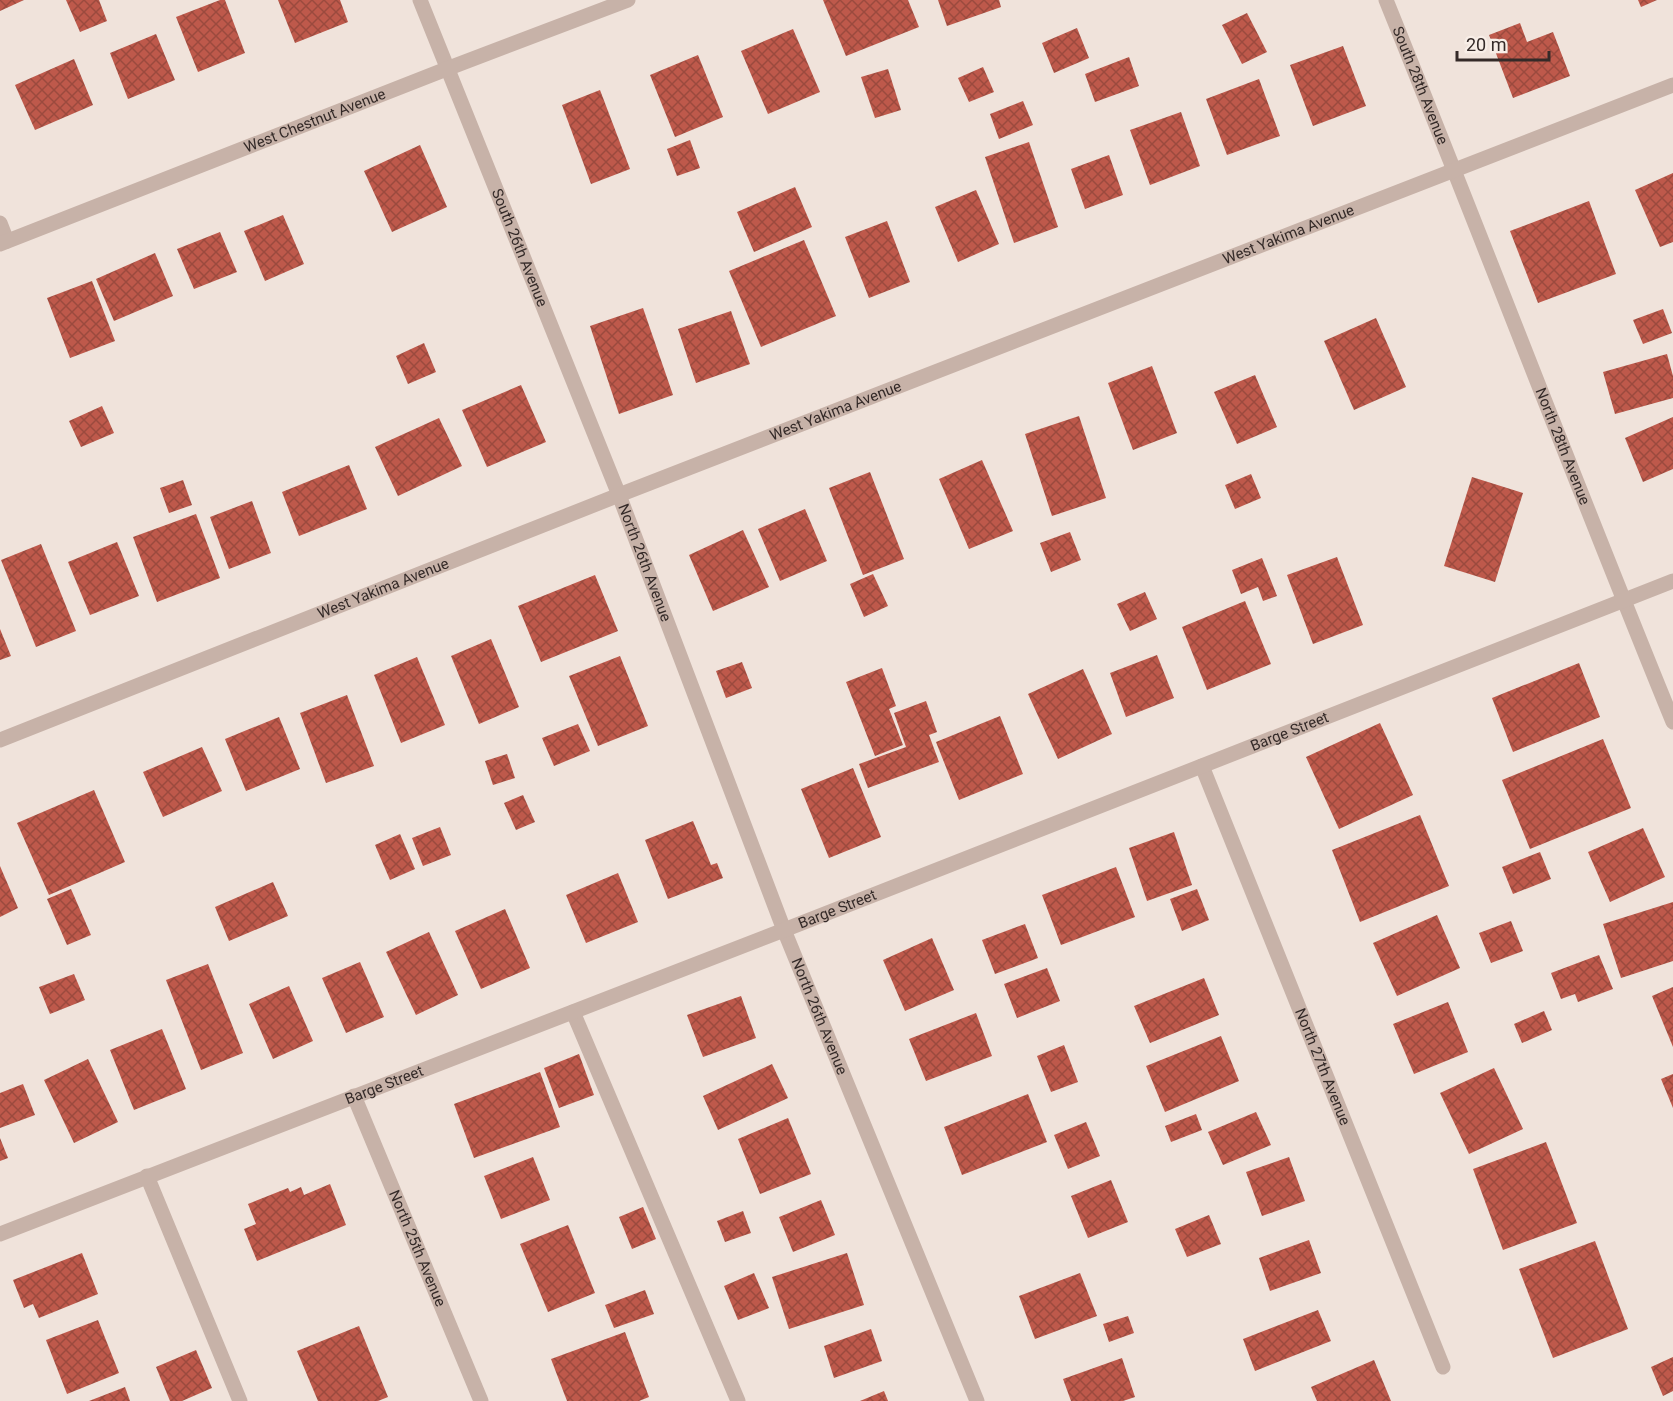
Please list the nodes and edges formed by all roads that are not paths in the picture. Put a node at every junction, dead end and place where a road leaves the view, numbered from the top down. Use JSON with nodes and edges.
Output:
{"nodes":[{"id":1,"x":420,"y":0,"type":"edge"},
{"id":2,"x":628,"y":0,"type":"edge"},
{"id":3,"x":1386,"y":0,"type":"edge"},
{"id":4,"x":449,"y":68,"type":"junction"},
{"id":5,"x":1673,"y":85,"type":"edge"},
{"id":6,"x":1455,"y":170,"type":"junction"},
{"id":7,"x":0,"y":223,"type":"edge"},
{"id":8,"x":4,"y":242,"type":"edge"},
{"id":9,"x":619,"y":495,"type":"junction"},
{"id":10,"x":1673,"y":581,"type":"edge"},
{"id":11,"x":1623,"y":600,"type":"junction"},
{"id":12,"x":1673,"y":722,"type":"edge"},
{"id":13,"x":0,"y":740,"type":"edge"},
{"id":14,"x":1202,"y":766,"type":"junction"},
{"id":15,"x":784,"y":930,"type":"junction"},
{"id":16,"x":573,"y":1012,"type":"junction"},
{"id":17,"x":354,"y":1096,"type":"junction"},
{"id":18,"x":147,"y":1176,"type":"junction"},
{"id":19,"x":0,"y":1234,"type":"edge"},
{"id":20,"x":1443,"y":1367,"type":"dead end"},
{"id":21,"x":240,"y":1401,"type":"edge"},
{"id":22,"x":481,"y":1401,"type":"edge"},
{"id":23,"x":738,"y":1401,"type":"edge"},
{"id":24,"x":977,"y":1401,"type":"edge"}],
"edges":[{"from":1,"to":4,"type":"street","name":"South 26th Avenue"},
{"from":2,"to":4,"type":"street","name":"West Chestnut Avenue"},
{"from":3,"to":6,"type":"street","name":"South 28th Avenue"},
{"from":4,"to":8,"type":"street","name":"West Chestnut Avenue"},
{"from":4,"to":9,"type":"street","name":"South 26th Avenue"},
{"from":5,"to":6,"type":"street","name":"West Yakima Avenue"},
{"from":6,"to":9,"type":"street","name":"West Yakima Avenue"},
{"from":6,"to":11,"type":"street","name":"North 28th Avenue"},
{"from":7,"to":8,"type":"street"},
{"from":9,"to":13,"type":"street","name":"West Yakima Avenue"},
{"from":9,"to":15,"type":"street","name":"North 26th Avenue"},
{"from":10,"to":11,"type":"street","name":"Barge Street"},
{"from":11,"to":12,"type":"street","name":"North 28th Avenue"},
{"from":11,"to":14,"type":"street","name":"Barge Street"},
{"from":14,"to":15,"type":"street","name":"Barge Street"},
{"from":14,"to":20,"type":"street","name":"North 27th Avenue"},
{"from":15,"to":16,"type":"street","name":"Barge Street"},
{"from":15,"to":24,"type":"street","name":"North 26th Avenue"},
{"from":16,"to":17,"type":"street","name":"Barge Street"},
{"from":16,"to":23,"type":"street"},
{"from":17,"to":18,"type":"street","name":"Barge Street"},
{"from":17,"to":22,"type":"street","name":"North 25th Avenue"},
{"from":18,"to":19,"type":"street","name":"Barge Street"},
{"from":18,"to":21,"type":"street"}]}
